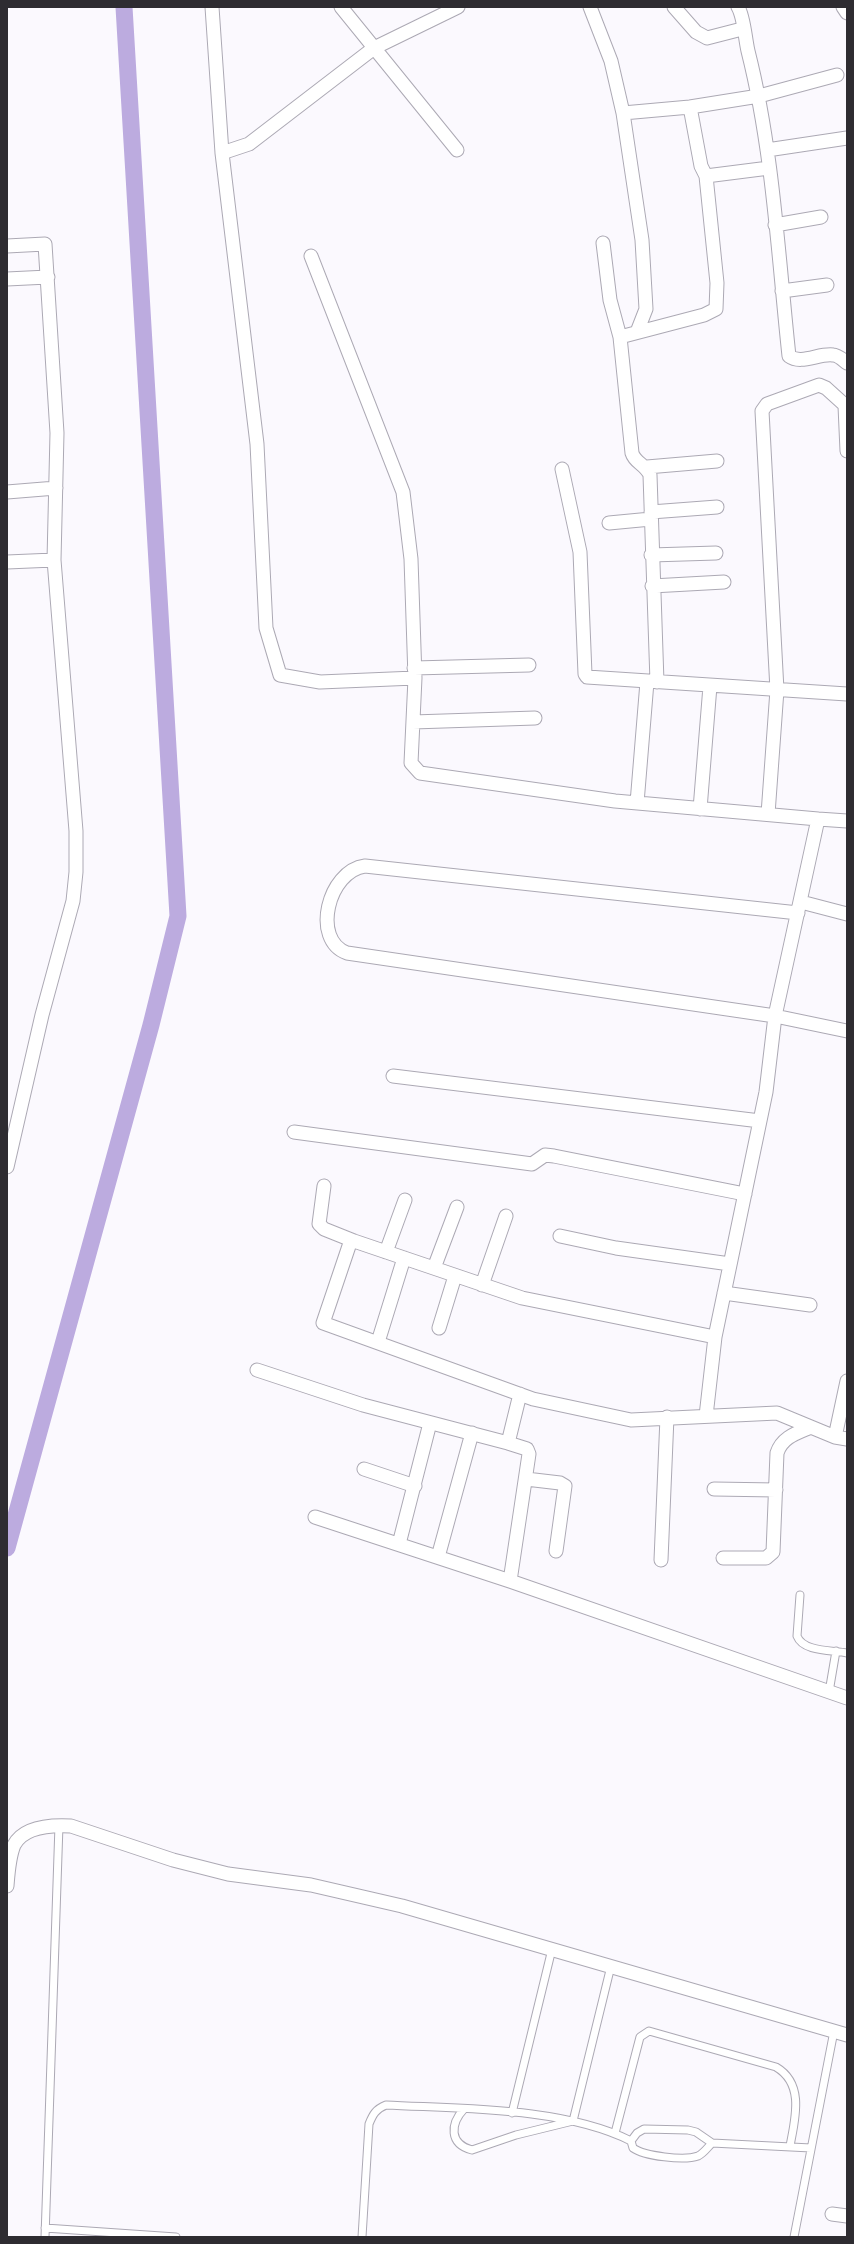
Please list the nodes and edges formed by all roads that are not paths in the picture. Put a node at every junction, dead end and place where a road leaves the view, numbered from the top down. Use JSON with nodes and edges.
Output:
{"nodes":[{"id":1,"x":212,"y":7,"type":"edge"},
{"id":2,"x":341,"y":7,"type":"edge"},
{"id":3,"x":458,"y":7,"type":"edge"},
{"id":4,"x":590,"y":7,"type":"edge"},
{"id":5,"x":674,"y":7,"type":"edge"},
{"id":6,"x":738,"y":7,"type":"edge"},
{"id":7,"x":843,"y":7,"type":"edge"},
{"id":8,"x":847,"y":13,"type":"edge"},
{"id":9,"x":742,"y":29,"type":"junction"},
{"id":10,"x":374,"y":48,"type":"junction"},
{"id":11,"x":837,"y":75,"type":"dead end"},
{"id":12,"x":759,"y":96,"type":"junction"},
{"id":13,"x":690,"y":106,"type":"junction"},
{"id":14,"x":624,"y":114,"type":"junction"},
{"id":15,"x":847,"y":138,"type":"edge"},
{"id":16,"x":457,"y":150,"type":"dead end"},
{"id":17,"x":767,"y":150,"type":"junction"},
{"id":18,"x":222,"y":153,"type":"junction"},
{"id":19,"x":769,"y":168,"type":"junction"},
{"id":20,"x":706,"y":176,"type":"junction"},
{"id":21,"x":821,"y":217,"type":"dead end"},
{"id":22,"x":775,"y":225,"type":"junction"},
{"id":23,"x":603,"y":243,"type":"dead end"},
{"id":24,"x":7,"y":246,"type":"edge"},
{"id":25,"x":311,"y":256,"type":"dead end"},
{"id":26,"x":48,"y":278,"type":"junction"},
{"id":27,"x":7,"y":279,"type":"edge"},
{"id":28,"x":827,"y":285,"type":"dead end"},
{"id":29,"x":782,"y":291,"type":"junction"},
{"id":30,"x":637,"y":332,"type":"junction"},
{"id":31,"x":620,"y":336,"type":"junction"},
{"id":32,"x":847,"y":363,"type":"edge"},
{"id":33,"x":846,"y":406,"type":"edge"},
{"id":34,"x":847,"y":451,"type":"edge"},
{"id":35,"x":717,"y":460,"type":"dead end"},
{"id":36,"x":647,"y":467,"type":"junction"},
{"id":37,"x":562,"y":469,"type":"dead end"},
{"id":38,"x":56,"y":488,"type":"junction"},
{"id":39,"x":7,"y":492,"type":"edge"},
{"id":40,"x":717,"y":507,"type":"dead end"},
{"id":41,"x":651,"y":515,"type":"junction"},
{"id":42,"x":609,"y":523,"type":"dead end"},
{"id":43,"x":716,"y":553,"type":"dead end"},
{"id":44,"x":651,"y":555,"type":"junction"},
{"id":45,"x":54,"y":560,"type":"junction"},
{"id":46,"x":7,"y":562,"type":"edge"},
{"id":47,"x":724,"y":582,"type":"dead end"},
{"id":48,"x":652,"y":586,"type":"junction"},
{"id":49,"x":529,"y":665,"type":"dead end"},
{"id":50,"x":415,"y":673,"type":"junction"},
{"id":51,"x":652,"y":682,"type":"junction"},
{"id":52,"x":710,"y":686,"type":"junction"},
{"id":53,"x":777,"y":690,"type":"junction"},
{"id":54,"x":847,"y":694,"type":"edge"},
{"id":55,"x":535,"y":718,"type":"dead end"},
{"id":56,"x":413,"y":722,"type":"junction"},
{"id":57,"x":637,"y":803,"type":"junction"},
{"id":58,"x":700,"y":809,"type":"junction"},
{"id":59,"x":768,"y":814,"type":"junction"},
{"id":60,"x":818,"y":819,"type":"junction"},
{"id":61,"x":847,"y":821,"type":"edge"},
{"id":62,"x":800,"y":907,"type":"junction"},
{"id":63,"x":847,"y":914,"type":"edge"},
{"id":64,"x":775,"y":1016,"type":"junction"},
{"id":65,"x":847,"y":1031,"type":"edge"},
{"id":66,"x":393,"y":1076,"type":"dead end"},
{"id":67,"x":760,"y":1121,"type":"junction"},
{"id":68,"x":294,"y":1132,"type":"dead end"},
{"id":69,"x":7,"y":1167,"type":"edge"},
{"id":70,"x":324,"y":1186,"type":"dead end"},
{"id":71,"x":745,"y":1194,"type":"junction"},
{"id":72,"x":405,"y":1200,"type":"dead end"},
{"id":73,"x":456,"y":1207,"type":"dead end"},
{"id":74,"x":506,"y":1216,"type":"dead end"},
{"id":75,"x":560,"y":1236,"type":"dead end"},
{"id":76,"x":351,"y":1240,"type":"junction"},
{"id":77,"x":386,"y":1252,"type":"junction"},
{"id":78,"x":404,"y":1258,"type":"junction"},
{"id":79,"x":730,"y":1264,"type":"junction"},
{"id":80,"x":434,"y":1268,"type":"junction"},
{"id":81,"x":455,"y":1276,"type":"junction"},
{"id":82,"x":482,"y":1284,"type":"junction"},
{"id":83,"x":724,"y":1293,"type":"junction"},
{"id":84,"x":810,"y":1305,"type":"dead end"},
{"id":85,"x":439,"y":1328,"type":"dead end"},
{"id":86,"x":715,"y":1337,"type":"junction"},
{"id":87,"x":378,"y":1342,"type":"junction"},
{"id":88,"x":256,"y":1370,"type":"dead end"},
{"id":89,"x":847,"y":1381,"type":"edge"},
{"id":90,"x":520,"y":1394,"type":"junction"},
{"id":91,"x":706,"y":1416,"type":"junction"},
{"id":92,"x":667,"y":1418,"type":"junction"},
{"id":93,"x":430,"y":1423,"type":"junction"},
{"id":94,"x":811,"y":1427,"type":"junction"},
{"id":95,"x":472,"y":1433,"type":"junction"},
{"id":96,"x":841,"y":1438,"type":"edge"},
{"id":97,"x":508,"y":1442,"type":"junction"},
{"id":98,"x":364,"y":1469,"type":"dead end"},
{"id":99,"x":526,"y":1479,"type":"junction"},
{"id":100,"x":415,"y":1486,"type":"junction"},
{"id":101,"x":714,"y":1489,"type":"dead end"},
{"id":102,"x":776,"y":1490,"type":"junction"},
{"id":103,"x":314,"y":1517,"type":"dead end"},
{"id":104,"x":399,"y":1544,"type":"junction"},
{"id":105,"x":556,"y":1551,"type":"dead end"},
{"id":106,"x":438,"y":1557,"type":"junction"},
{"id":107,"x":723,"y":1558,"type":"dead end"},
{"id":108,"x":661,"y":1560,"type":"dead end"},
{"id":109,"x":510,"y":1581,"type":"junction"},
{"id":110,"x":800,"y":1595,"type":"dead end"},
{"id":111,"x":836,"y":1651,"type":"junction"},
{"id":112,"x":847,"y":1653,"type":"edge"},
{"id":113,"x":829,"y":1692,"type":"junction"},
{"id":114,"x":847,"y":1698,"type":"edge"},
{"id":115,"x":59,"y":1825,"type":"junction"},
{"id":116,"x":11,"y":1844,"type":"edge"},
{"id":117,"x":7,"y":1886,"type":"edge"},
{"id":118,"x":552,"y":1949,"type":"junction"},
{"id":119,"x":611,"y":1966,"type":"junction"},
{"id":120,"x":834,"y":2031,"type":"junction"},
{"id":121,"x":847,"y":2035,"type":"edge"},
{"id":122,"x":464,"y":2109,"type":"junction"},
{"id":123,"x":512,"y":2113,"type":"junction"},
{"id":124,"x":573,"y":2121,"type":"junction"},
{"id":125,"x":615,"y":2133,"type":"junction"},
{"id":126,"x":631,"y":2141,"type":"junction"},
{"id":127,"x":712,"y":2143,"type":"junction"},
{"id":128,"x":790,"y":2146,"type":"junction"},
{"id":129,"x":811,"y":2148,"type":"junction"},
{"id":130,"x":832,"y":2214,"type":"dead end"},
{"id":131,"x":847,"y":2216,"type":"edge"},
{"id":132,"x":45,"y":2228,"type":"junction"},
{"id":133,"x":45,"y":2237,"type":"edge"},
{"id":134,"x":176,"y":2237,"type":"edge"},
{"id":135,"x":362,"y":2237,"type":"edge"},
{"id":136,"x":794,"y":2237,"type":"edge"}],
"edges":[{"from":1,"to":18,"type":"street"},
{"from":2,"to":10,"type":"street"},
{"from":3,"to":10,"type":"street"},
{"from":4,"to":14,"type":"street"},
{"from":5,"to":9,"type":"street"},
{"from":6,"to":9,"type":"street"},
{"from":7,"to":8,"type":"street"},
{"from":9,"to":12,"type":"street"},
{"from":10,"to":16,"type":"street"},
{"from":10,"to":18,"type":"street"},
{"from":11,"to":12,"type":"street"},
{"from":12,"to":13,"type":"street"},
{"from":12,"to":17,"type":"street"},
{"from":13,"to":14,"type":"street"},
{"from":13,"to":20,"type":"street"},
{"from":14,"to":30,"type":"street"},
{"from":15,"to":17,"type":"street"},
{"from":17,"to":19,"type":"street"},
{"from":18,"to":50,"type":"street"},
{"from":19,"to":20,"type":"street"},
{"from":19,"to":22,"type":"street"},
{"from":20,"to":30,"type":"street"},
{"from":21,"to":22,"type":"street"},
{"from":22,"to":29,"type":"street"},
{"from":23,"to":31,"type":"street"},
{"from":24,"to":26,"type":"street"},
{"from":25,"to":50,"type":"street"},
{"from":26,"to":27,"type":"street"},
{"from":26,"to":38,"type":"street"},
{"from":28,"to":29,"type":"street"},
{"from":29,"to":32,"type":"street"},
{"from":30,"to":31,"type":"street"},
{"from":31,"to":36,"type":"street"},
{"from":33,"to":34,"type":"street"},
{"from":33,"to":53,"type":"street"},
{"from":35,"to":36,"type":"street"},
{"from":36,"to":41,"type":"street"},
{"from":37,"to":51,"type":"street"},
{"from":38,"to":39,"type":"street"},
{"from":38,"to":45,"type":"street"},
{"from":40,"to":41,"type":"street"},
{"from":41,"to":42,"type":"street"},
{"from":41,"to":44,"type":"street"},
{"from":43,"to":44,"type":"street"},
{"from":44,"to":48,"type":"street"},
{"from":45,"to":46,"type":"street"},
{"from":45,"to":69,"type":"street"},
{"from":47,"to":48,"type":"street"},
{"from":48,"to":51,"type":"street"},
{"from":49,"to":50,"type":"street"},
{"from":50,"to":56,"type":"street"},
{"from":51,"to":52,"type":"street"},
{"from":51,"to":57,"type":"street"},
{"from":52,"to":53,"type":"street"},
{"from":52,"to":58,"type":"street"},
{"from":53,"to":54,"type":"street"},
{"from":53,"to":59,"type":"street"},
{"from":55,"to":56,"type":"street"},
{"from":56,"to":57,"type":"street"},
{"from":57,"to":58,"type":"street"},
{"from":58,"to":59,"type":"street"},
{"from":59,"to":60,"type":"street"},
{"from":60,"to":61,"type":"street"},
{"from":60,"to":62,"type":"street"},
{"from":62,"to":63,"type":"street"},
{"from":62,"to":64,"type":"street"},
{"from":62,"to":64,"type":"street"},
{"from":64,"to":65,"type":"street"},
{"from":64,"to":67,"type":"street"},
{"from":66,"to":67,"type":"street"},
{"from":67,"to":71,"type":"street"},
{"from":68,"to":71,"type":"street"},
{"from":70,"to":76,"type":"street"},
{"from":71,"to":79,"type":"street"},
{"from":72,"to":77,"type":"street"},
{"from":73,"to":80,"type":"street"},
{"from":74,"to":82,"type":"street"},
{"from":75,"to":79,"type":"street"},
{"from":76,"to":77,"type":"street"},
{"from":76,"to":87,"type":"street"},
{"from":77,"to":78,"type":"street"},
{"from":78,"to":80,"type":"street"},
{"from":78,"to":87,"type":"street"},
{"from":79,"to":83,"type":"street"},
{"from":80,"to":81,"type":"street"},
{"from":81,"to":82,"type":"street"},
{"from":81,"to":85,"type":"street"},
{"from":82,"to":86,"type":"street"},
{"from":83,"to":84,"type":"street"},
{"from":83,"to":86,"type":"street"},
{"from":86,"to":91,"type":"street"},
{"from":87,"to":90,"type":"street"},
{"from":88,"to":93,"type":"street"},
{"from":89,"to":96,"type":"street"},
{"from":90,"to":92,"type":"street"},
{"from":90,"to":97,"type":"street"},
{"from":91,"to":92,"type":"street"},
{"from":91,"to":94,"type":"street"},
{"from":92,"to":108,"type":"street"},
{"from":93,"to":95,"type":"street"},
{"from":93,"to":100,"type":"street"},
{"from":94,"to":96,"type":"street"},
{"from":94,"to":102,"type":"street"},
{"from":95,"to":97,"type":"street"},
{"from":95,"to":106,"type":"street"},
{"from":97,"to":99,"type":"street"},
{"from":98,"to":100,"type":"street"},
{"from":99,"to":105,"type":"street"},
{"from":99,"to":109,"type":"street"},
{"from":100,"to":104,"type":"street"},
{"from":101,"to":102,"type":"street"},
{"from":102,"to":107,"type":"street"},
{"from":103,"to":104,"type":"street"},
{"from":104,"to":106,"type":"street"},
{"from":106,"to":109,"type":"street"},
{"from":109,"to":113,"type":"street"},
{"from":110,"to":111,"type":"lane"},
{"from":111,"to":112,"type":"lane"},
{"from":111,"to":113,"type":"lane"},
{"from":113,"to":114,"type":"street"},
{"from":115,"to":116,"type":"street"},
{"from":115,"to":118,"type":"street"},
{"from":115,"to":132,"type":"lane"},
{"from":116,"to":117,"type":"street"},
{"from":118,"to":119,"type":"street"},
{"from":118,"to":123,"type":"lane"},
{"from":119,"to":120,"type":"street"},
{"from":119,"to":124,"type":"lane"},
{"from":120,"to":121,"type":"street"},
{"from":120,"to":129,"type":"lane"},
{"from":122,"to":123,"type":"lane"},
{"from":122,"to":124,"type":"lane"},
{"from":122,"to":135,"type":"lane"},
{"from":123,"to":124,"type":"lane"},
{"from":124,"to":125,"type":"lane"},
{"from":125,"to":126,"type":"lane"},
{"from":125,"to":128,"type":"lane"},
{"from":126,"to":127,"type":"lane"},
{"from":126,"to":127,"type":"lane"},
{"from":127,"to":128,"type":"lane"},
{"from":128,"to":129,"type":"lane"},
{"from":129,"to":136,"type":"lane"},
{"from":130,"to":131,"type":"street"},
{"from":132,"to":133,"type":"lane"},
{"from":132,"to":134,"type":"lane"}]}
